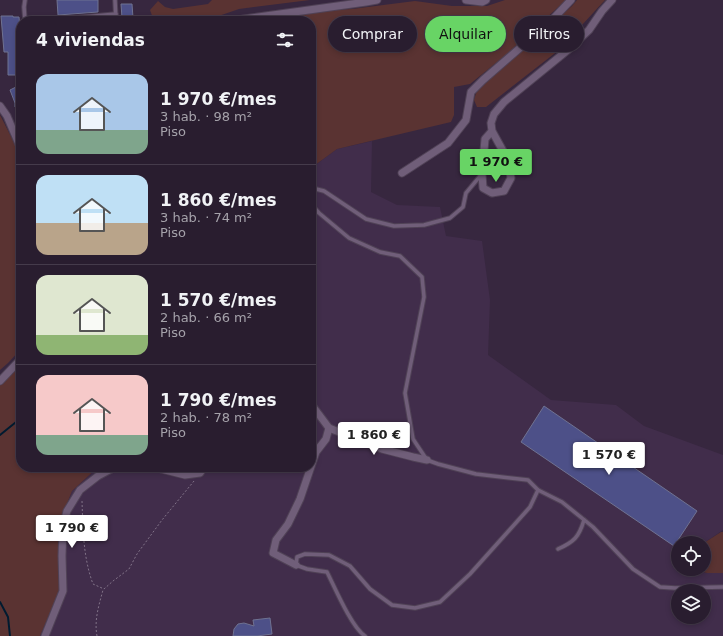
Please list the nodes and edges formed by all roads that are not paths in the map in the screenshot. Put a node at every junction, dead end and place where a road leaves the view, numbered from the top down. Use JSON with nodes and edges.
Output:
{"nodes":[{"id":1,"x":25,"y":0,"type":"edge"},
{"id":2,"x":115,"y":0,"type":"edge"},
{"id":3,"x":377,"y":0,"type":"edge"},
{"id":4,"x":466,"y":0,"type":"edge"},
{"id":5,"x":486,"y":0,"type":"edge"},
{"id":6,"x":571,"y":0,"type":"edge"},
{"id":7,"x":612,"y":0,"type":"edge"},
{"id":8,"x":366,"y":1,"type":"edge"},
{"id":9,"x":116,"y":14,"type":"joint"},
{"id":10,"x":25,"y":16,"type":"edge"},
{"id":11,"x":94,"y":16,"type":"edge"},
{"id":12,"x":264,"y":16,"type":"edge"},
{"id":13,"x":0,"y":106,"type":"edge"},
{"id":14,"x":492,"y":131,"type":"junction"},
{"id":15,"x":16,"y":138,"type":"edge"},
{"id":16,"x":402,"y":173,"type":"dead end"},
{"id":17,"x":482,"y":174,"type":"junction"},
{"id":18,"x":316,"y":189,"type":"edge"},
{"id":19,"x":316,"y":210,"type":"edge"},
{"id":20,"x":16,"y":364,"type":"edge"},
{"id":21,"x":0,"y":381,"type":"edge"},
{"id":22,"x":316,"y":411,"type":"edge"},
{"id":23,"x":329,"y":428,"type":"junction"},
{"id":24,"x":316,"y":452,"type":"edge"},
{"id":25,"x":427,"y":460,"type":"junction"},
{"id":26,"x":106,"y":472,"type":"edge"},
{"id":27,"x":173,"y":472,"type":"edge"},
{"id":28,"x":195,"y":472,"type":"edge"},
{"id":29,"x":309,"y":472,"type":"edge"},
{"id":30,"x":538,"y":490,"type":"junction"},
{"id":31,"x":584,"y":520,"type":"junction"},
{"id":32,"x":558,"y":549,"type":"dead end"},
{"id":33,"x":296,"y":565,"type":"junction"},
{"id":34,"x":723,"y":587,"type":"edge"},
{"id":35,"x":45,"y":636,"type":"edge"},
{"id":36,"x":366,"y":636,"type":"edge"}],
"edges":[{"from":1,"to":10,"type":"lane"},
{"from":2,"to":9,"type":"lane"},
{"from":3,"to":8,"type":"street"},
{"from":4,"to":5,"type":"street"},
{"from":6,"to":16,"type":"street"},
{"from":7,"to":14,"type":"street"},
{"from":8,"to":12,"type":"street"},
{"from":9,"to":11,"type":"lane"},
{"from":13,"to":15,"type":"street"},
{"from":14,"to":17,"type":"street"},
{"from":14,"to":17,"type":"street"},
{"from":17,"to":18,"type":"lane"},
{"from":19,"to":25,"type":"lane"},
{"from":20,"to":21,"type":"street"},
{"from":22,"to":23,"type":"street"},
{"from":23,"to":24,"type":"street"},
{"from":23,"to":25,"type":"street"},
{"from":25,"to":30,"type":"lane"},
{"from":26,"to":35,"type":"street"},
{"from":27,"to":28,"type":"street"},
{"from":29,"to":33,"type":"street"},
{"from":30,"to":31,"type":"lane"},
{"from":30,"to":33,"type":"lane"},
{"from":31,"to":32,"type":"lane"},
{"from":31,"to":34,"type":"lane"},
{"from":33,"to":36,"type":"lane"}]}
